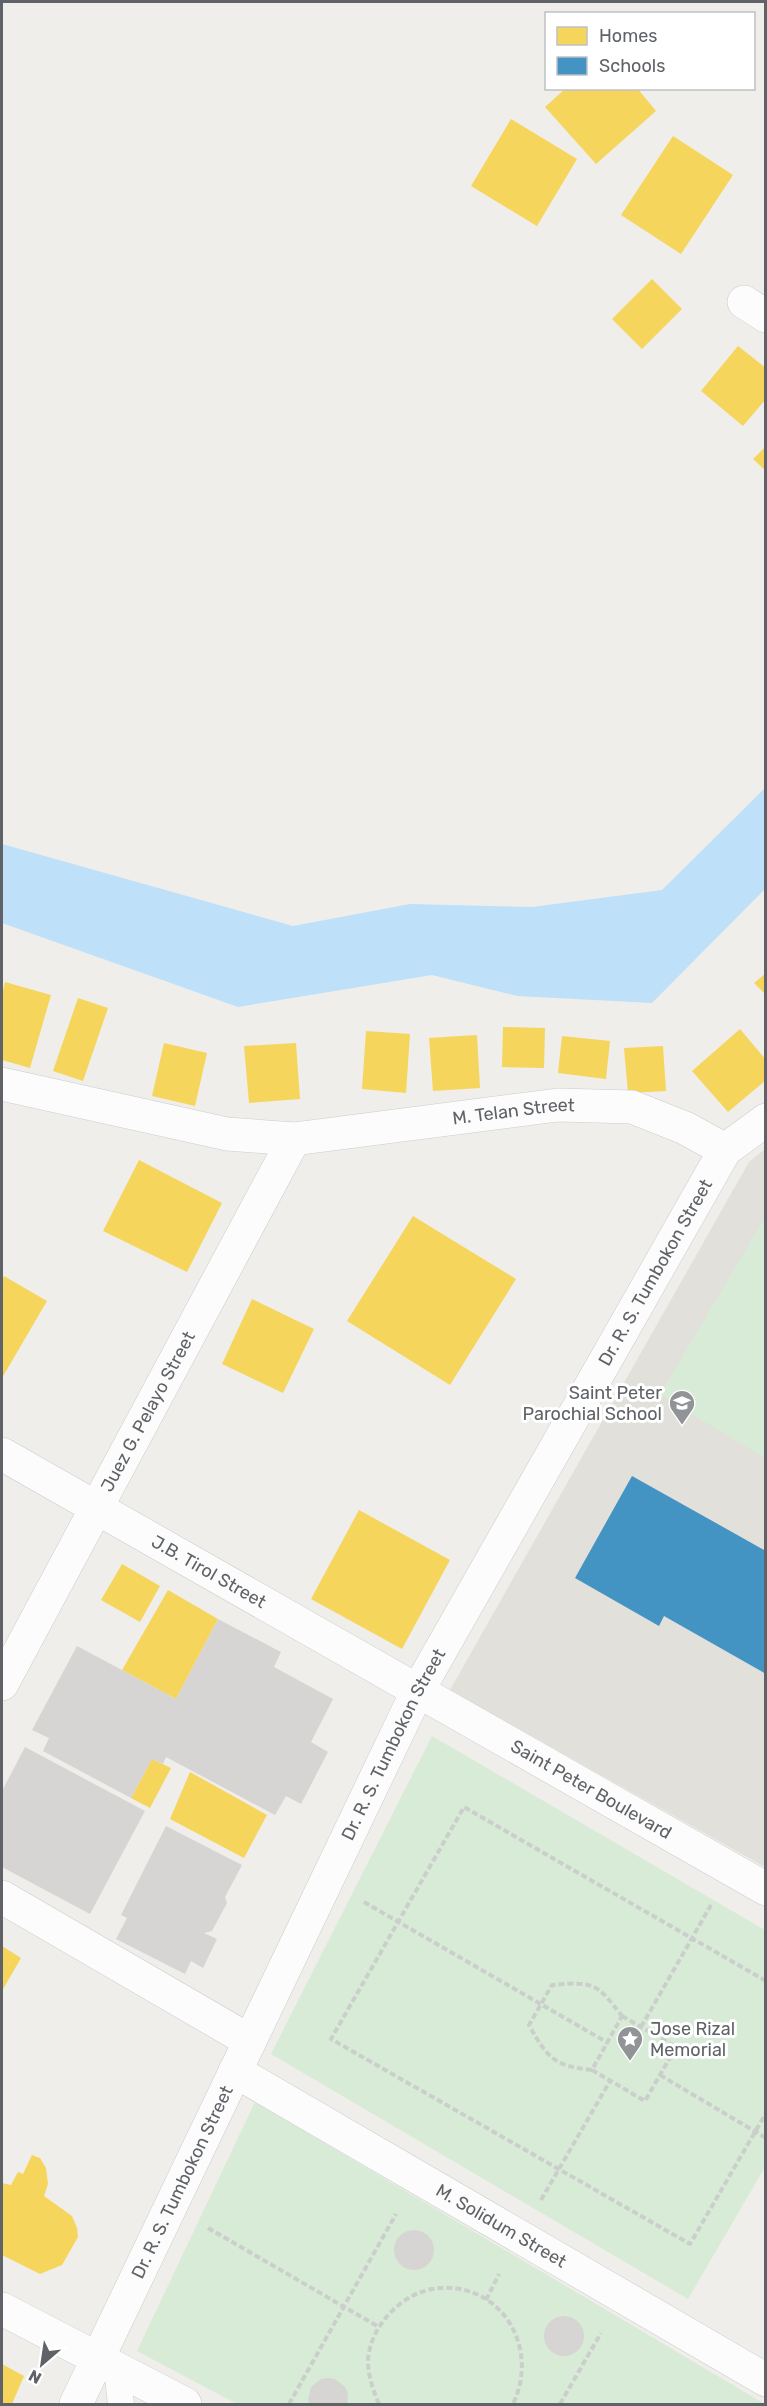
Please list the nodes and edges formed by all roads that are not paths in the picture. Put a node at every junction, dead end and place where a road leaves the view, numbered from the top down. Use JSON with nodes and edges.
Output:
{"nodes":[{"id":1,"x":2,"y":1084,"type":"edge"},
{"id":2,"x":765,"y":1120,"type":"edge"},
{"id":3,"x":294,"y":1139,"type":"junction"},
{"id":4,"x":725,"y":1150,"type":"junction"},
{"id":5,"x":2,"y":1454,"type":"edge"},
{"id":6,"x":96,"y":1508,"type":"junction"},
{"id":7,"x":2,"y":1684,"type":"edge"},
{"id":8,"x":417,"y":1692,"type":"junction"},
{"id":9,"x":765,"y":1889,"type":"edge"},
{"id":10,"x":2,"y":1897,"type":"edge"},
{"id":11,"x":250,"y":2041,"type":"junction"},
{"id":12,"x":235,"y":2071,"type":"junction"},
{"id":13,"x":2,"y":2309,"type":"edge"},
{"id":14,"x":107,"y":2364,"type":"junction"},
{"id":15,"x":765,"y":2380,"type":"edge"},
{"id":16,"x":76,"y":2404,"type":"edge"},
{"id":17,"x":121,"y":2404,"type":"edge"},
{"id":18,"x":185,"y":2404,"type":"edge"}],
"edges":[{"from":1,"to":3,"type":"street","name":"M. Telan Street"},
{"from":2,"to":4,"type":"street","name":"Dr. R. S. Tumbokon Street"},
{"from":3,"to":4,"type":"street","name":"M. Telan Street"},
{"from":3,"to":6,"type":"street","name":"Juez G. Pelayo Street"},
{"from":4,"to":8,"type":"street","name":"Dr. R. S. Tumbokon Street"},
{"from":5,"to":6,"type":"street","name":"J.B. Tirol Street"},
{"from":6,"to":7,"type":"street","name":"Juez G. Pelayo Street"},
{"from":6,"to":8,"type":"street","name":"J.B. Tirol Street"},
{"from":8,"to":9,"type":"street","name":"Saint Peter Boulevard"},
{"from":8,"to":11,"type":"street","name":"Dr. R. S. Tumbokon Street"},
{"from":10,"to":11,"type":"street"},
{"from":11,"to":12,"type":"street","name":"Dr. R. S. Tumbokon Street"},
{"from":12,"to":14,"type":"street","name":"Dr. R. S. Tumbokon Street"},
{"from":12,"to":15,"type":"street","name":"M. Solidum Street"},
{"from":13,"to":14,"type":"street"},
{"from":14,"to":16,"type":"street","name":"Dr. R. S. Tumbokon Street"},
{"from":14,"to":17,"type":"lane"},
{"from":14,"to":18,"type":"street"}]}
